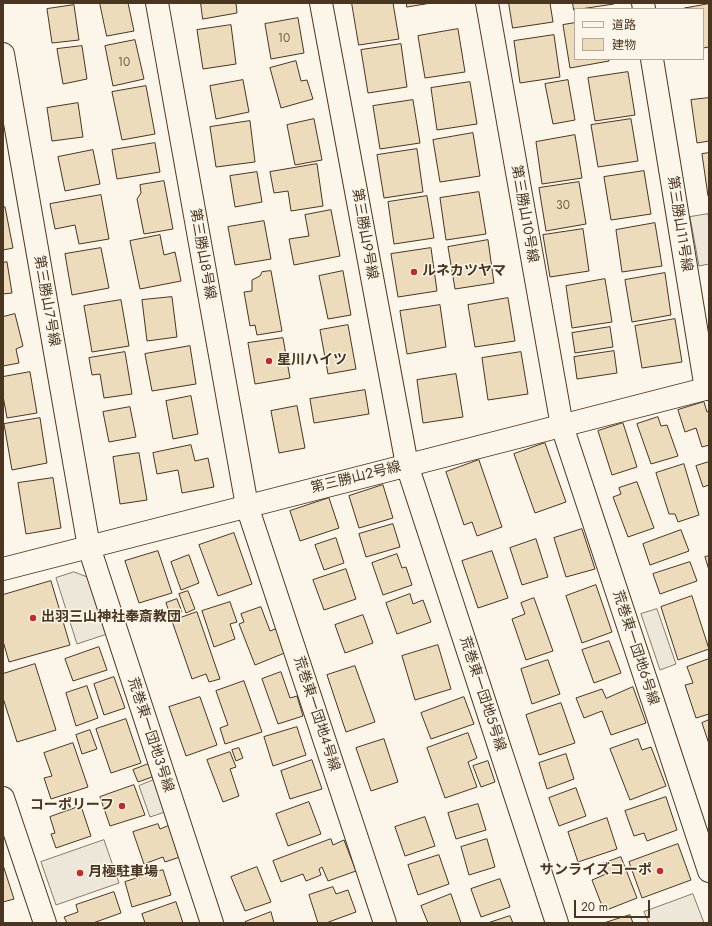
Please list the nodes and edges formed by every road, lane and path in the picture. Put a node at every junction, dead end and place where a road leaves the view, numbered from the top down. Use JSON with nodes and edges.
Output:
{"nodes":[{"id":1,"x":157,"y":3,"type":"edge"},
{"id":2,"x":321,"y":3,"type":"edge"},
{"id":3,"x":487,"y":3,"type":"edge"},
{"id":4,"x":3,"y":54,"type":"edge"},
{"id":5,"x":652,"y":60,"type":"edge"},
{"id":6,"x":708,"y":389,"type":"edge"},
{"id":7,"x":562,"y":426,"type":"junction"},
{"id":8,"x":407,"y":465,"type":"junction"},
{"id":9,"x":247,"y":506,"type":"junction"},
{"id":10,"x":89,"y":547,"type":"junction"},
{"id":11,"x":3,"y":569,"type":"edge"},
{"id":12,"x":3,"y":798,"type":"edge"},
{"id":13,"x":709,"y":870,"type":"edge"},
{"id":14,"x":45,"y":923,"type":"edge"},
{"id":15,"x":212,"y":923,"type":"edge"},
{"id":16,"x":385,"y":923,"type":"edge"},
{"id":17,"x":557,"y":923,"type":"edge"}],
"edges":[{"from":1,"to":9,"type":"street","name":"第三勝山８号線"},
{"from":2,"to":8,"type":"street","name":"第三勝山９号線"},
{"from":3,"to":7,"type":"street","name":"第三勝山10号線"},
{"from":4,"to":10,"type":"street","name":"第三勝山７号線"},
{"from":5,"to":6,"type":"street","name":"第三勝山11号線"},
{"from":6,"to":7,"type":"street","name":"第三勝山２号線"},
{"from":7,"to":8,"type":"street","name":"第三勝山２号線"},
{"from":7,"to":13,"type":"street","name":"荒巻東一団地６号線"},
{"from":8,"to":9,"type":"street","name":"第三勝山２号線"},
{"from":8,"to":17,"type":"street","name":"荒巻東一団地５号線"},
{"from":9,"to":10,"type":"street","name":"第三勝山２号線"},
{"from":9,"to":16,"type":"street","name":"荒巻東一団地４号線"},
{"from":10,"to":11,"type":"street","name":"第三勝山２号線"},
{"from":10,"to":15,"type":"street","name":"荒巻東一団地３号線"},
{"from":12,"to":14,"type":"street"}]}
